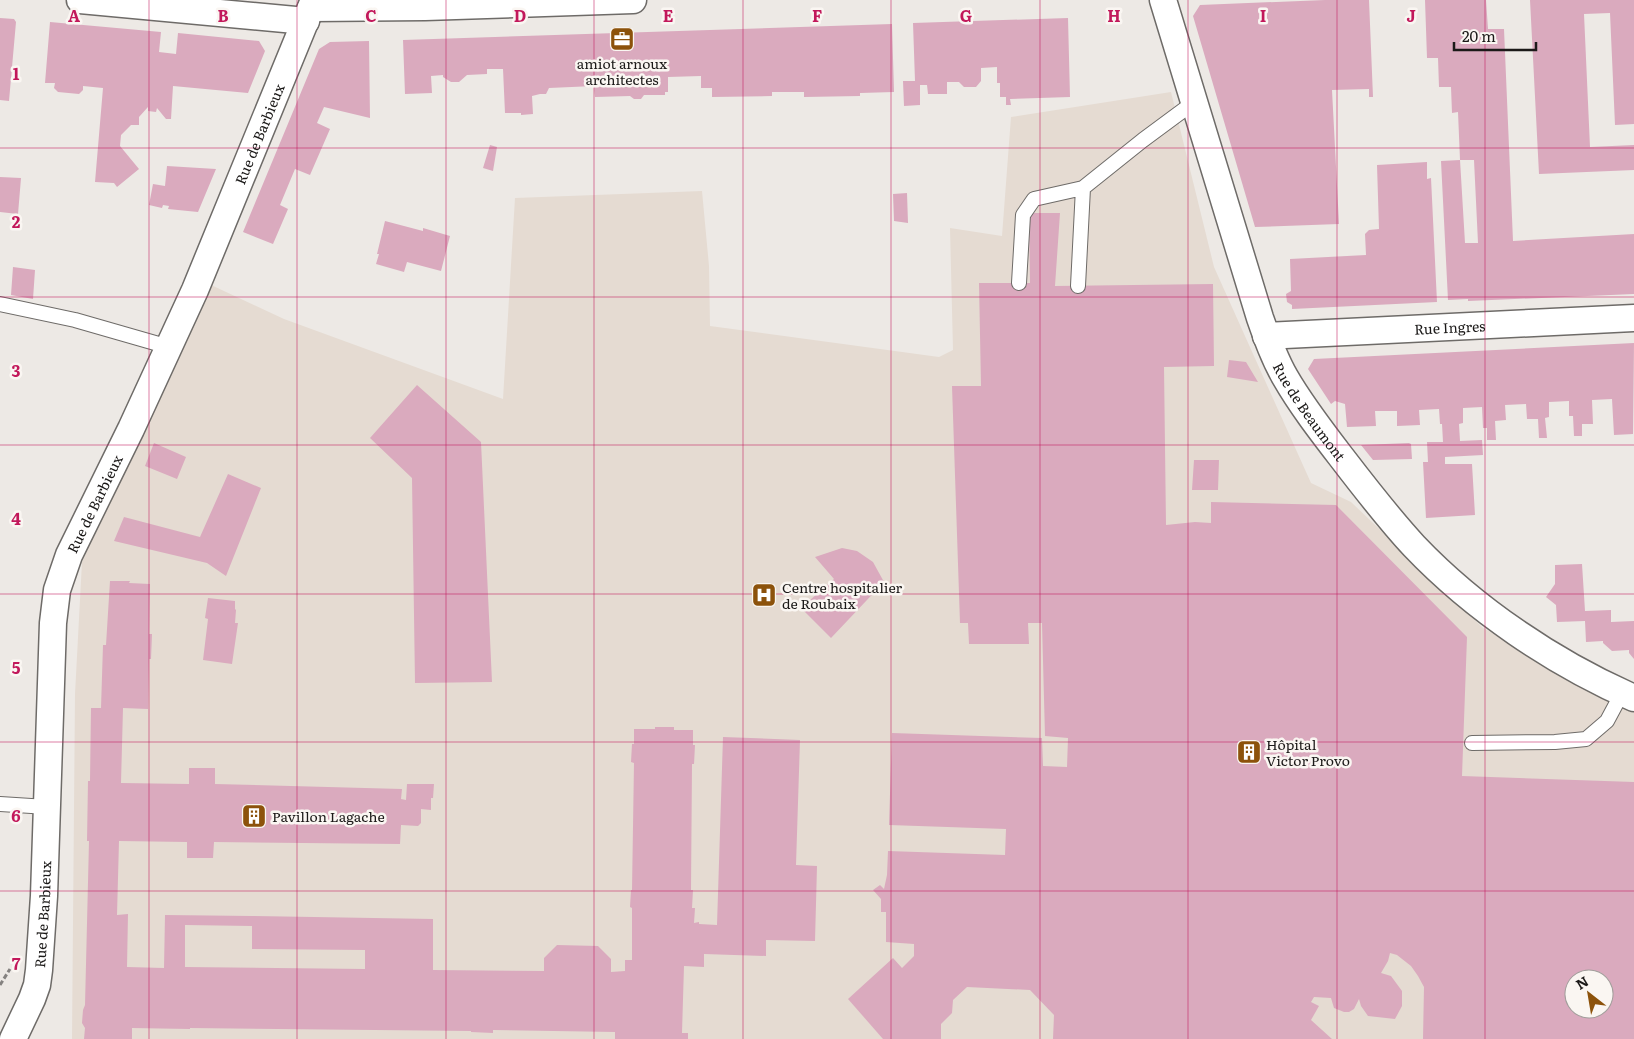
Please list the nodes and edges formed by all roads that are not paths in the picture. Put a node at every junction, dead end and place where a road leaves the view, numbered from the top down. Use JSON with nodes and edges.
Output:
{"nodes":[{"id":1,"x":80,"y":0,"type":"edge"},
{"id":2,"x":634,"y":0,"type":"edge"},
{"id":3,"x":1163,"y":0,"type":"edge"},
{"id":4,"x":310,"y":10,"type":"edge"},
{"id":5,"x":1193,"y":103,"type":"junction"},
{"id":6,"x":1082,"y":188,"type":"junction"},
{"id":7,"x":1020,"y":283,"type":"dead end"},
{"id":8,"x":1078,"y":286,"type":"dead end"},
{"id":9,"x":0,"y":304,"type":"edge"},
{"id":10,"x":1634,"y":318,"type":"edge"},
{"id":11,"x":1266,"y":336,"type":"junction"},
{"id":12,"x":169,"y":347,"type":"junction"},
{"id":13,"x":1628,"y":696,"type":"edge"},
{"id":14,"x":1472,"y":743,"type":"dead end"},
{"id":15,"x":0,"y":804,"type":"edge"},
{"id":16,"x":46,"y":807,"type":"junction"},
{"id":17,"x":13,"y":1039,"type":"edge"}],
"edges":[{"from":1,"to":4,"type":"street"},
{"from":2,"to":4,"type":"street"},
{"from":3,"to":5,"type":"street","name":"Rue de Beaumont"},
{"from":4,"to":12,"type":"street","name":"Rue de Barbieux"},
{"from":5,"to":6,"type":"lane"},
{"from":5,"to":11,"type":"street","name":"Rue de Beaumont"},
{"from":6,"to":7,"type":"lane"},
{"from":6,"to":8,"type":"lane"},
{"from":9,"to":12,"type":"lane"},
{"from":10,"to":11,"type":"street","name":"Rue Ingres"},
{"from":11,"to":13,"type":"street","name":"Rue de Beaumont"},
{"from":12,"to":16,"type":"street","name":"Rue de Barbieux"},
{"from":13,"to":14,"type":"lane"},
{"from":15,"to":16,"type":"lane"},
{"from":16,"to":17,"type":"street","name":"Rue de Barbieux"}]}
